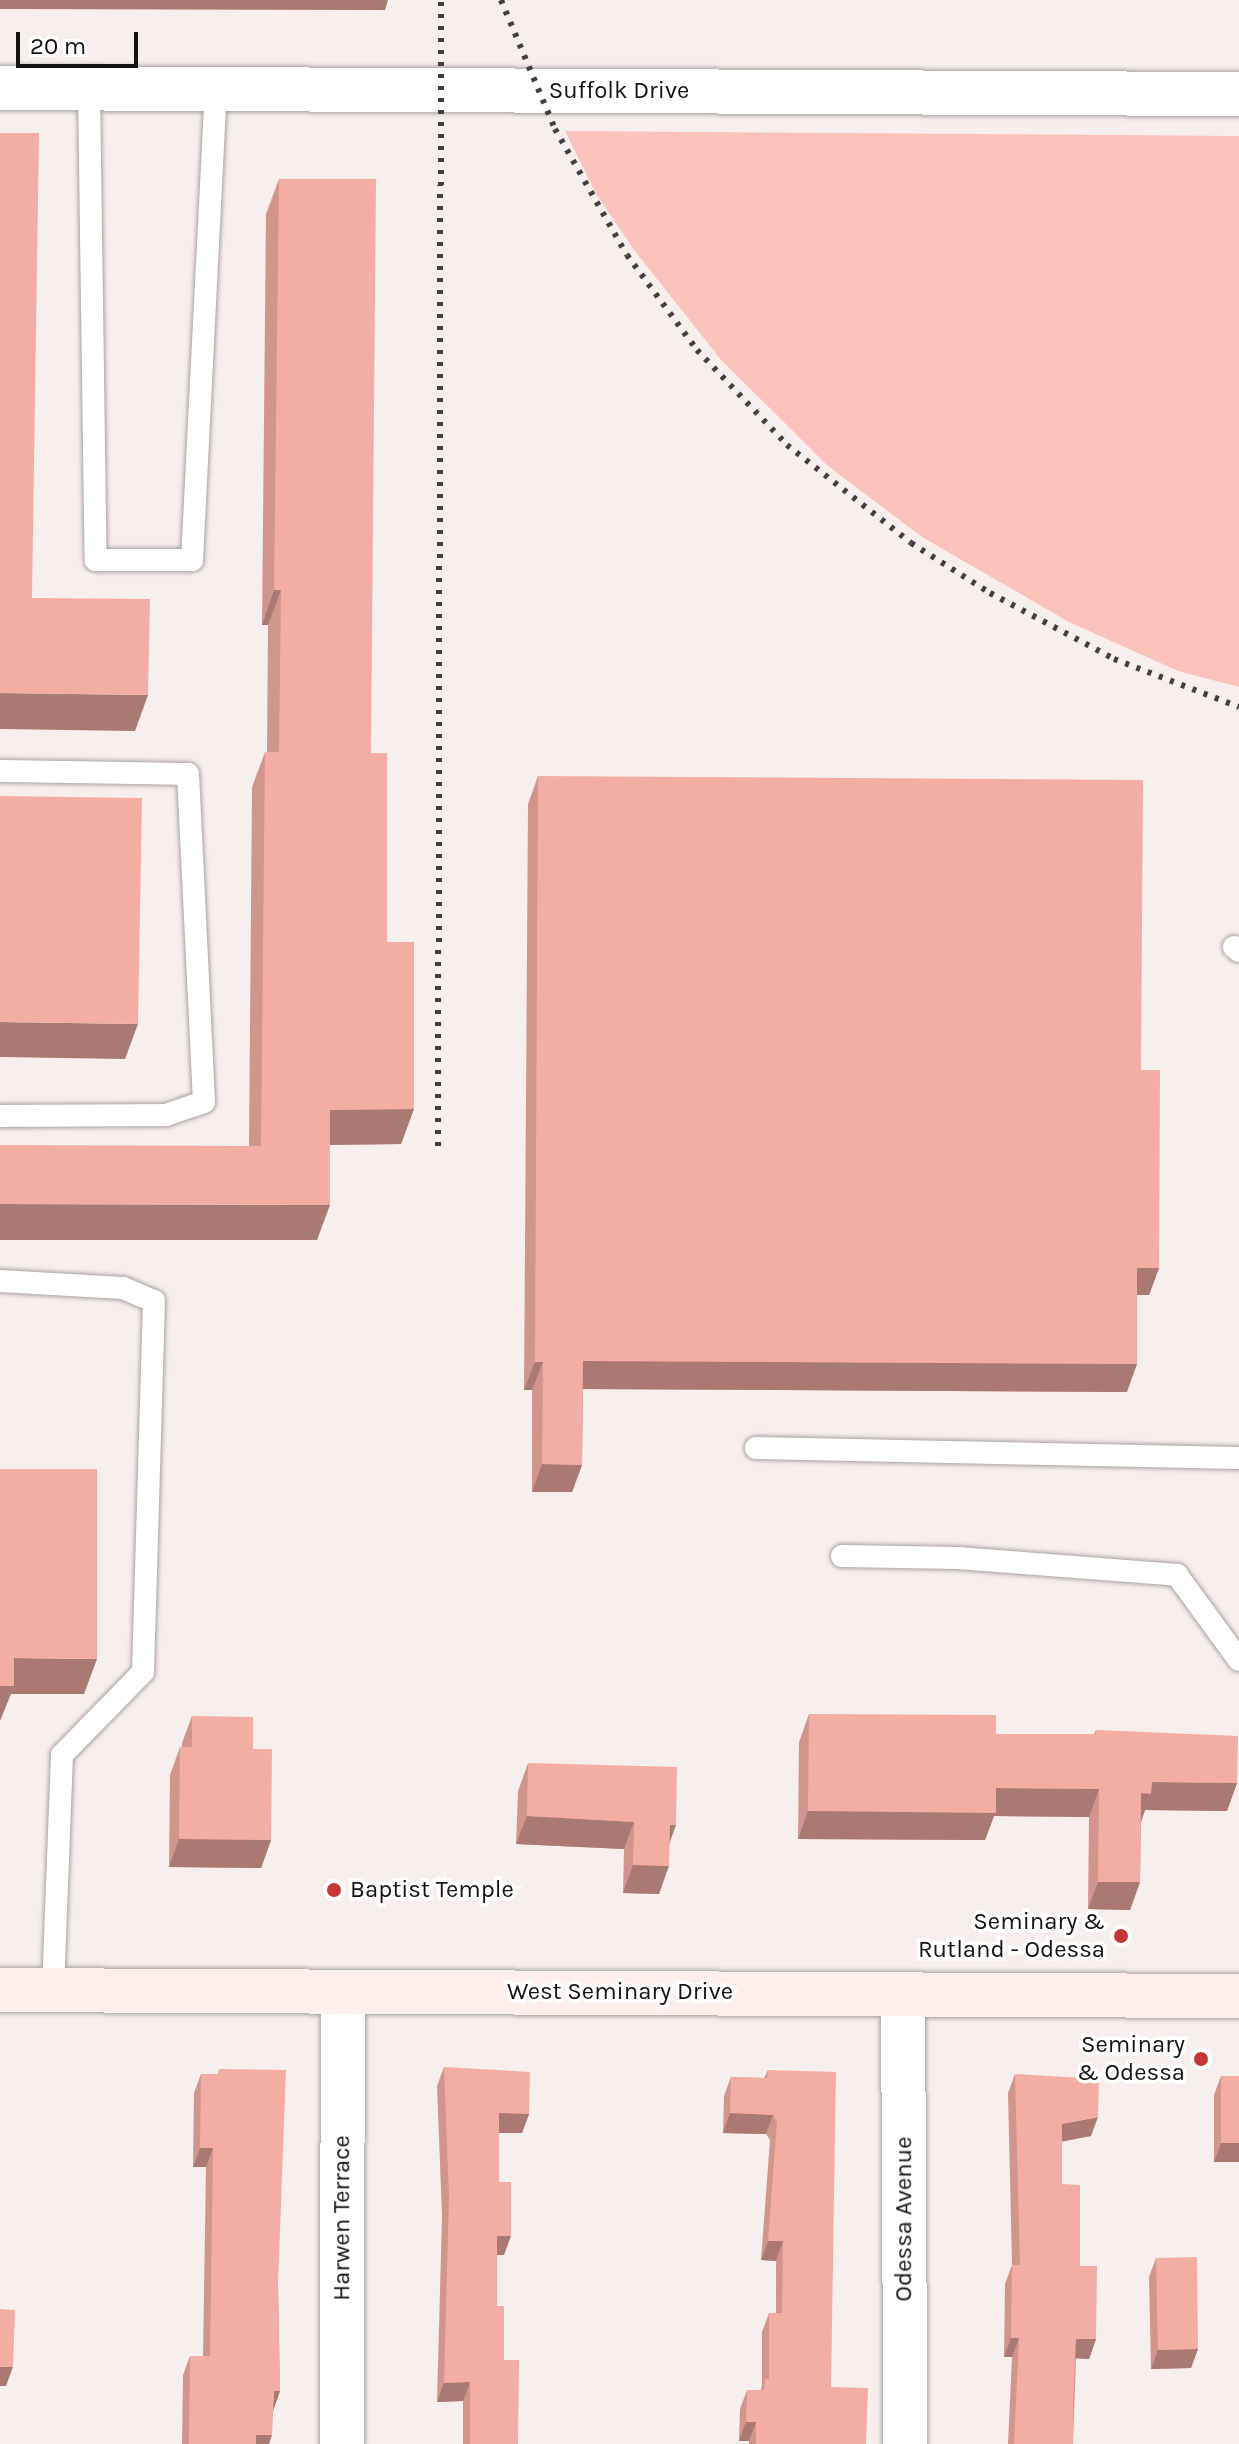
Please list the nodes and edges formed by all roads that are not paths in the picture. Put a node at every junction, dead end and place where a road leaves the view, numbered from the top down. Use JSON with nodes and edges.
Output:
{"nodes":[{"id":1,"x":0,"y":88,"type":"edge"},
{"id":2,"x":89,"y":88,"type":"junction"},
{"id":3,"x":216,"y":89,"type":"junction"},
{"id":4,"x":1239,"y":94,"type":"edge"},
{"id":5,"x":0,"y":771,"type":"edge"},
{"id":6,"x":0,"y":1116,"type":"edge"},
{"id":7,"x":0,"y":1281,"type":"edge"},
{"id":8,"x":756,"y":1448,"type":"dead end"},
{"id":9,"x":1239,"y":1458,"type":"edge"},
{"id":10,"x":842,"y":1556,"type":"dead end"},
{"id":11,"x":1239,"y":1660,"type":"edge"},
{"id":12,"x":0,"y":1990,"type":"edge"},
{"id":13,"x":53,"y":1990,"type":"junction"},
{"id":14,"x":343,"y":1992,"type":"junction"},
{"id":15,"x":903,"y":1994,"type":"junction"},
{"id":16,"x":1239,"y":1996,"type":"edge"},
{"id":17,"x":342,"y":2444,"type":"edge"},
{"id":18,"x":905,"y":2444,"type":"edge"}],
"edges":[{"from":1,"to":2,"type":"street","name":"Suffolk Drive"},
{"from":2,"to":3,"type":"street","name":"Suffolk Drive"},
{"from":2,"to":3,"type":"lane"},
{"from":3,"to":4,"type":"street","name":"Suffolk Drive"},
{"from":5,"to":6,"type":"lane"},
{"from":7,"to":13,"type":"lane"},
{"from":8,"to":9,"type":"lane"},
{"from":10,"to":11,"type":"lane"},
{"from":12,"to":13,"type":"main road","name":"West Seminary Drive"},
{"from":13,"to":14,"type":"main road","name":"West Seminary Drive"},
{"from":14,"to":15,"type":"main road","name":"West Seminary Drive"},
{"from":14,"to":17,"type":"street","name":"Harwen Terrace"},
{"from":15,"to":16,"type":"main road","name":"West Seminary Drive"},
{"from":15,"to":18,"type":"street","name":"Odessa Avenue"}]}
